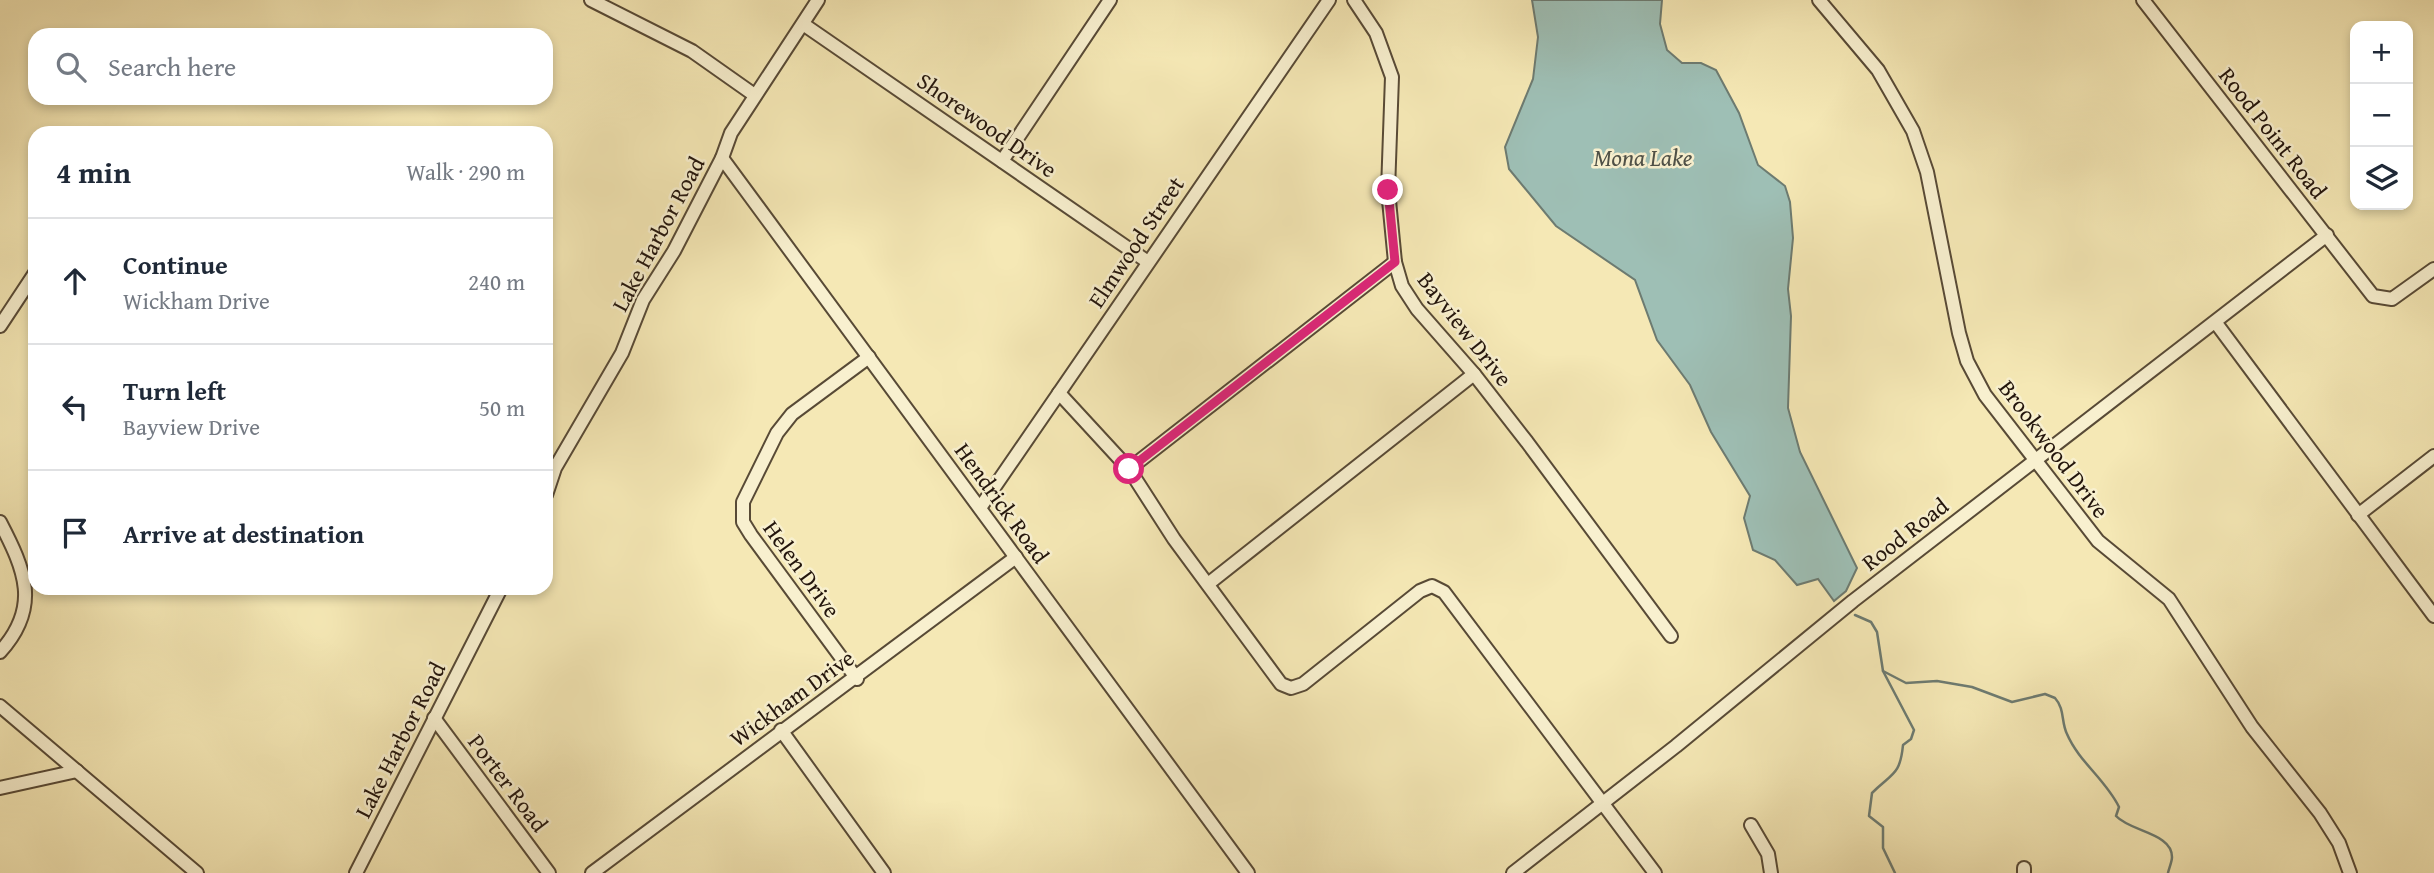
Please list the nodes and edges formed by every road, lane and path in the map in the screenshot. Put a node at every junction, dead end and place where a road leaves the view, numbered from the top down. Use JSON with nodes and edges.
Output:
{"nodes":[{"id":1,"x":591,"y":0,"type":"edge"},
{"id":2,"x":818,"y":0,"type":"edge"},
{"id":3,"x":1110,"y":0,"type":"edge"},
{"id":4,"x":1329,"y":0,"type":"edge"},
{"id":5,"x":1354,"y":0,"type":"edge"},
{"id":6,"x":1819,"y":0,"type":"edge"},
{"id":7,"x":2143,"y":0,"type":"edge"},
{"id":8,"x":803,"y":23,"type":"junction"},
{"id":9,"x":753,"y":94,"type":"junction"},
{"id":10,"x":722,"y":158,"type":"junction"},
{"id":11,"x":1002,"y":161,"type":"junction"},
{"id":12,"x":2327,"y":235,"type":"junction"},
{"id":13,"x":1148,"y":262,"type":"junction"},
{"id":14,"x":1395,"y":262,"type":"junction"},
{"id":15,"x":2434,"y":269,"type":"edge"},
{"id":16,"x":28,"y":284,"type":"edge"},
{"id":17,"x":2216,"y":323,"type":"junction"},
{"id":18,"x":0,"y":326,"type":"edge"},
{"id":19,"x":869,"y":357,"type":"junction"},
{"id":20,"x":1474,"y":374,"type":"junction"},
{"id":21,"x":1059,"y":393,"type":"junction"},
{"id":22,"x":2434,"y":456,"type":"edge"},
{"id":23,"x":2034,"y":461,"type":"junction"},
{"id":24,"x":1129,"y":469,"type":"junction"},
{"id":25,"x":553,"y":478,"type":"edge"},
{"id":26,"x":980,"y":508,"type":"junction"},
{"id":27,"x":2358,"y":515,"type":"junction"},
{"id":28,"x":0,"y":522,"type":"edge"},
{"id":29,"x":1016,"y":558,"type":"junction"},
{"id":30,"x":1208,"y":584,"type":"junction"},
{"id":31,"x":497,"y":595,"type":"edge"},
{"id":32,"x":2434,"y":615,"type":"edge"},
{"id":33,"x":1671,"y":636,"type":"dead end"},
{"id":34,"x":0,"y":652,"type":"edge"},
{"id":35,"x":857,"y":679,"type":"junction"},
{"id":36,"x":0,"y":706,"type":"edge"},
{"id":37,"x":434,"y":718,"type":"junction"},
{"id":38,"x":781,"y":730,"type":"junction"},
{"id":39,"x":77,"y":771,"type":"junction"},
{"id":40,"x":0,"y":788,"type":"edge"},
{"id":41,"x":1603,"y":804,"type":"junction"},
{"id":42,"x":1751,"y":825,"type":"dead end"},
{"id":43,"x":197,"y":873,"type":"edge"},
{"id":44,"x":356,"y":873,"type":"edge"},
{"id":45,"x":549,"y":873,"type":"edge"},
{"id":46,"x":592,"y":873,"type":"edge"},
{"id":47,"x":884,"y":873,"type":"edge"},
{"id":48,"x":1248,"y":873,"type":"edge"},
{"id":49,"x":1513,"y":873,"type":"edge"},
{"id":50,"x":1655,"y":873,"type":"edge"},
{"id":51,"x":1771,"y":873,"type":"edge"},
{"id":52,"x":2350,"y":873,"type":"edge"}],
"edges":[{"from":1,"to":9,"type":"street"},
{"from":2,"to":8,"type":"street","name":"Lake Harbor Road"},
{"from":3,"to":11,"type":"street"},
{"from":4,"to":13,"type":"street","name":"Elmwood Street"},
{"from":5,"to":14,"type":"street","name":"Bayview Drive"},
{"from":6,"to":23,"type":"street","name":"Brookwood Drive"},
{"from":7,"to":12,"type":"street","name":"Rood Point Road"},
{"from":8,"to":9,"type":"street","name":"Lake Harbor Road"},
{"from":8,"to":11,"type":"street","name":"Shorewood Drive"},
{"from":9,"to":10,"type":"street","name":"Lake Harbor Road"},
{"from":10,"to":19,"type":"street","name":"Hendrick Road"},
{"from":10,"to":25,"type":"street","name":"Lake Harbor Road"},
{"from":11,"to":13,"type":"street","name":"Shorewood Drive"},
{"from":12,"to":15,"type":"street","name":"Rood Point Road"},
{"from":12,"to":17,"type":"street","name":"Rood Road"},
{"from":13,"to":21,"type":"street","name":"Elmwood Street"},
{"from":14,"to":20,"type":"street","name":"Bayview Drive"},
{"from":14,"to":24,"type":"street"},
{"from":16,"to":18,"type":"street"},
{"from":17,"to":23,"type":"street","name":"Rood Road"},
{"from":17,"to":27,"type":"street"},
{"from":19,"to":26,"type":"street","name":"Hendrick Road"},
{"from":19,"to":35,"type":"street","name":"Helen Drive"},
{"from":20,"to":30,"type":"street"},
{"from":20,"to":33,"type":"street","name":"Bayview Drive"},
{"from":21,"to":24,"type":"street"},
{"from":21,"to":26,"type":"street","name":"Elmwood Street"},
{"from":22,"to":27,"type":"street"},
{"from":23,"to":41,"type":"street","name":"Rood Road"},
{"from":23,"to":52,"type":"street","name":"Brookwood Drive"},
{"from":24,"to":30,"type":"street"},
{"from":26,"to":29,"type":"street","name":"Hendrick Road"},
{"from":27,"to":32,"type":"street"},
{"from":28,"to":34,"type":"street"},
{"from":29,"to":35,"type":"street","name":"Wickham Drive"},
{"from":29,"to":48,"type":"street","name":"Hendrick Road"},
{"from":30,"to":41,"type":"street"},
{"from":31,"to":37,"type":"street","name":"Lake Harbor Road"},
{"from":35,"to":38,"type":"street","name":"Wickham Drive"},
{"from":36,"to":39,"type":"street"},
{"from":37,"to":44,"type":"street","name":"Lake Harbor Road"},
{"from":37,"to":45,"type":"street","name":"Porter Road"},
{"from":38,"to":46,"type":"street","name":"Wickham Drive"},
{"from":38,"to":47,"type":"street"},
{"from":39,"to":40,"type":"street"},
{"from":39,"to":43,"type":"street"},
{"from":41,"to":49,"type":"street","name":"Rood Road"},
{"from":41,"to":50,"type":"street"},
{"from":42,"to":51,"type":"street"}]}
